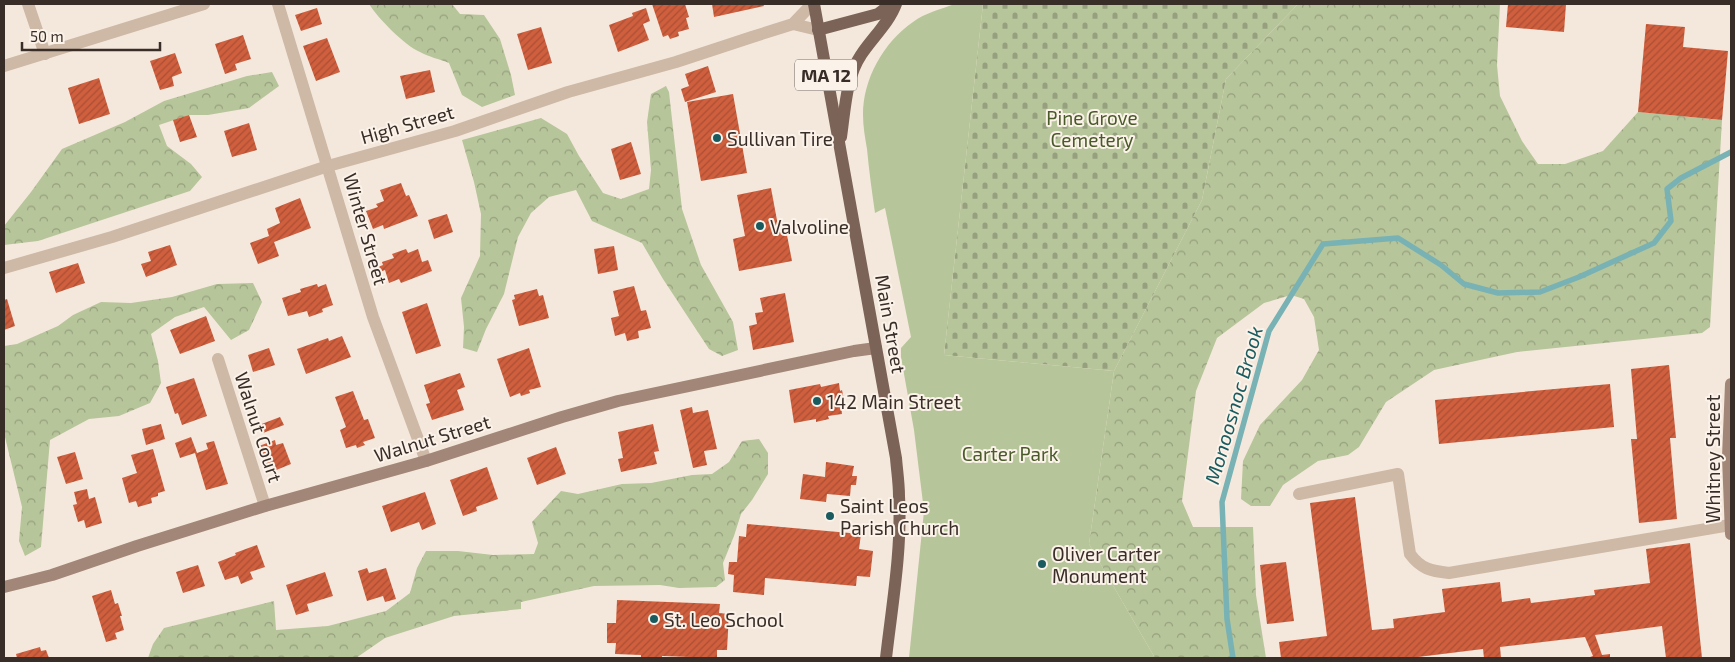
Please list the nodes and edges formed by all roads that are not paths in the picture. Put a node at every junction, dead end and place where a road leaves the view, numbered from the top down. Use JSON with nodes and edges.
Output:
{"nodes":[{"id":1,"x":28,"y":4,"type":"edge"},
{"id":2,"x":204,"y":4,"type":"edge"},
{"id":3,"x":278,"y":4,"type":"edge"},
{"id":4,"x":813,"y":4,"type":"edge"},
{"id":5,"x":892,"y":4,"type":"edge"},
{"id":6,"x":896,"y":4,"type":"edge"},
{"id":7,"x":793,"y":24,"type":"junction"},
{"id":8,"x":818,"y":30,"type":"junction"},
{"id":9,"x":45,"y":54,"type":"junction"},
{"id":10,"x":4,"y":66,"type":"edge"},
{"id":11,"x":839,"y":146,"type":"junction"},
{"id":12,"x":328,"y":166,"type":"junction"},
{"id":13,"x":4,"y":268,"type":"edge"},
{"id":14,"x":876,"y":348,"type":"junction"},
{"id":15,"x":218,"y":358,"type":"dead end"},
{"id":16,"x":1731,"y":384,"type":"edge"},
{"id":17,"x":426,"y":461,"type":"junction"},
{"id":18,"x":1299,"y":494,"type":"dead end"},
{"id":19,"x":265,"y":506,"type":"junction"},
{"id":20,"x":1731,"y":530,"type":"edge"},
{"id":21,"x":4,"y":587,"type":"edge"},
{"id":22,"x":886,"y":658,"type":"edge"}],
"edges":[{"from":1,"to":9,"type":"street"},
{"from":2,"to":9,"type":"street"},
{"from":3,"to":12,"type":"street","name":"Winter Street"},
{"from":4,"to":7,"type":"street","name":"High Street"},
{"from":4,"to":8,"type":"main road","number":"MA 12"},
{"from":5,"to":8,"type":"main road"},
{"from":6,"to":11,"type":"main road"},
{"from":7,"to":8,"type":"street"},
{"from":7,"to":12,"type":"street","name":"High Street"},
{"from":8,"to":11,"type":"main road","number":"MA 12"},
{"from":9,"to":10,"type":"street"},
{"from":11,"to":14,"type":"main road","name":"Main Street","number":"MA 12"},
{"from":12,"to":13,"type":"street","name":"High Street"},
{"from":12,"to":17,"type":"street","name":"Winter Street"},
{"from":14,"to":17,"type":"street","name":"Walnut Street"},
{"from":14,"to":22,"type":"main road","name":"Main Street","number":"MA 12"},
{"from":15,"to":19,"type":"street","name":"Walnut Court"},
{"from":16,"to":20,"type":"street","name":"Whitney Street"},
{"from":17,"to":19,"type":"street","name":"Walnut Street"},
{"from":18,"to":20,"type":"street"},
{"from":19,"to":21,"type":"street","name":"Walnut Street"}]}
